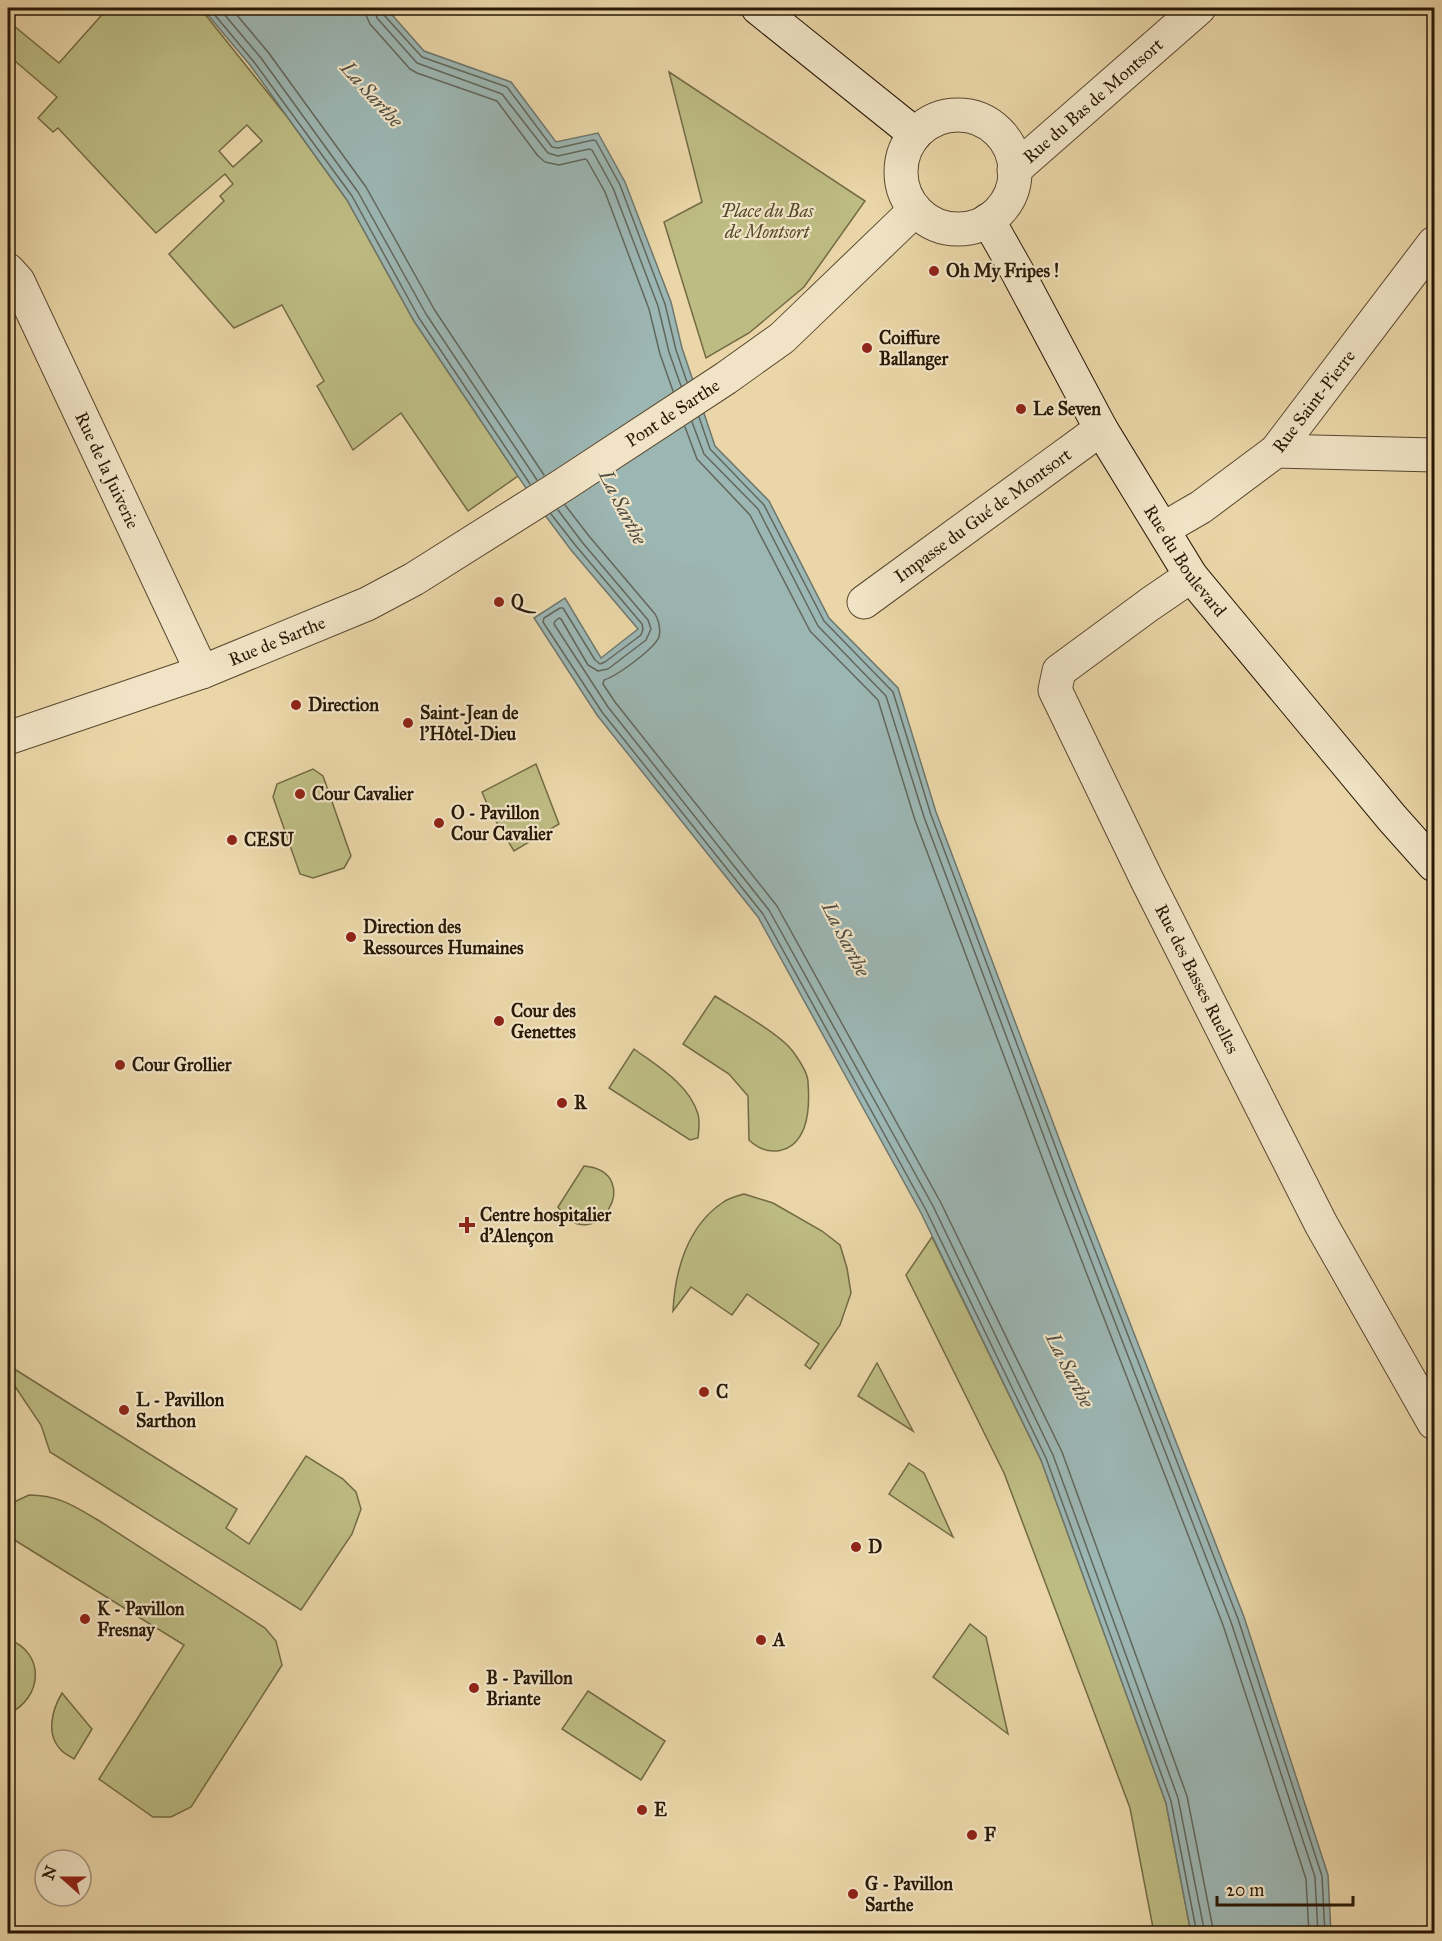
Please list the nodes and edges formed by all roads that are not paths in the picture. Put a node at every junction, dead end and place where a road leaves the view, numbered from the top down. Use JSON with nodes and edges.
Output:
{"nodes":[{"id":1,"x":758,"y":8,"type":"edge"},
{"id":2,"x":1199,"y":8,"type":"edge"},
{"id":3,"x":915,"y":134,"type":"junction"},
{"id":4,"x":1014,"y":170,"type":"junction"},
{"id":5,"x":915,"y":210,"type":"junction"},
{"id":6,"x":988,"y":220,"type":"junction"},
{"id":7,"x":1434,"y":243,"type":"edge"},
{"id":8,"x":8,"y":270,"type":"edge"},
{"id":9,"x":1101,"y":429,"type":"junction"},
{"id":10,"x":1276,"y":451,"type":"junction"},
{"id":11,"x":1434,"y":455,"type":"edge"},
{"id":12,"x":530,"y":507,"type":"joint"},
{"id":13,"x":1163,"y":529,"type":"junction"},
{"id":14,"x":1191,"y":576,"type":"junction"},
{"id":15,"x":864,"y":602,"type":"dead end"},
{"id":16,"x":202,"y":672,"type":"junction"},
{"id":17,"x":8,"y":738,"type":"edge"},
{"id":18,"x":1434,"y":866,"type":"edge"},
{"id":19,"x":1434,"y":1423,"type":"edge"}],
"edges":[{"from":1,"to":3,"type":"street"},
{"from":2,"to":4,"type":"street","name":"Rue du Bas de Montsort"},
{"from":3,"to":4,"type":"street"},
{"from":3,"to":5,"type":"street"},
{"from":4,"to":6,"type":"street"},
{"from":5,"to":6,"type":"street"},
{"from":5,"to":12,"type":"street","name":"Pont de Sarthe"},
{"from":6,"to":9,"type":"street","name":"Rue du Boulevard"},
{"from":7,"to":10,"type":"street","name":"Rue Saint-Pierre"},
{"from":8,"to":16,"type":"street","name":"Rue de la Juiverie"},
{"from":9,"to":13,"type":"street","name":"Rue du Boulevard"},
{"from":9,"to":15,"type":"street","name":"Impasse du Gué de Montsort"},
{"from":10,"to":11,"type":"street"},
{"from":10,"to":13,"type":"street","name":"Rue Saint-Pierre"},
{"from":12,"to":16,"type":"street","name":"Rue de Sarthe"},
{"from":13,"to":14,"type":"street","name":"Rue du Boulevard"},
{"from":14,"to":18,"type":"street","name":"Rue du Boulevard"},
{"from":14,"to":19,"type":"street","name":"Rue des Basses Ruelles"},
{"from":16,"to":17,"type":"street","name":"Rue de Sarthe"}]}
